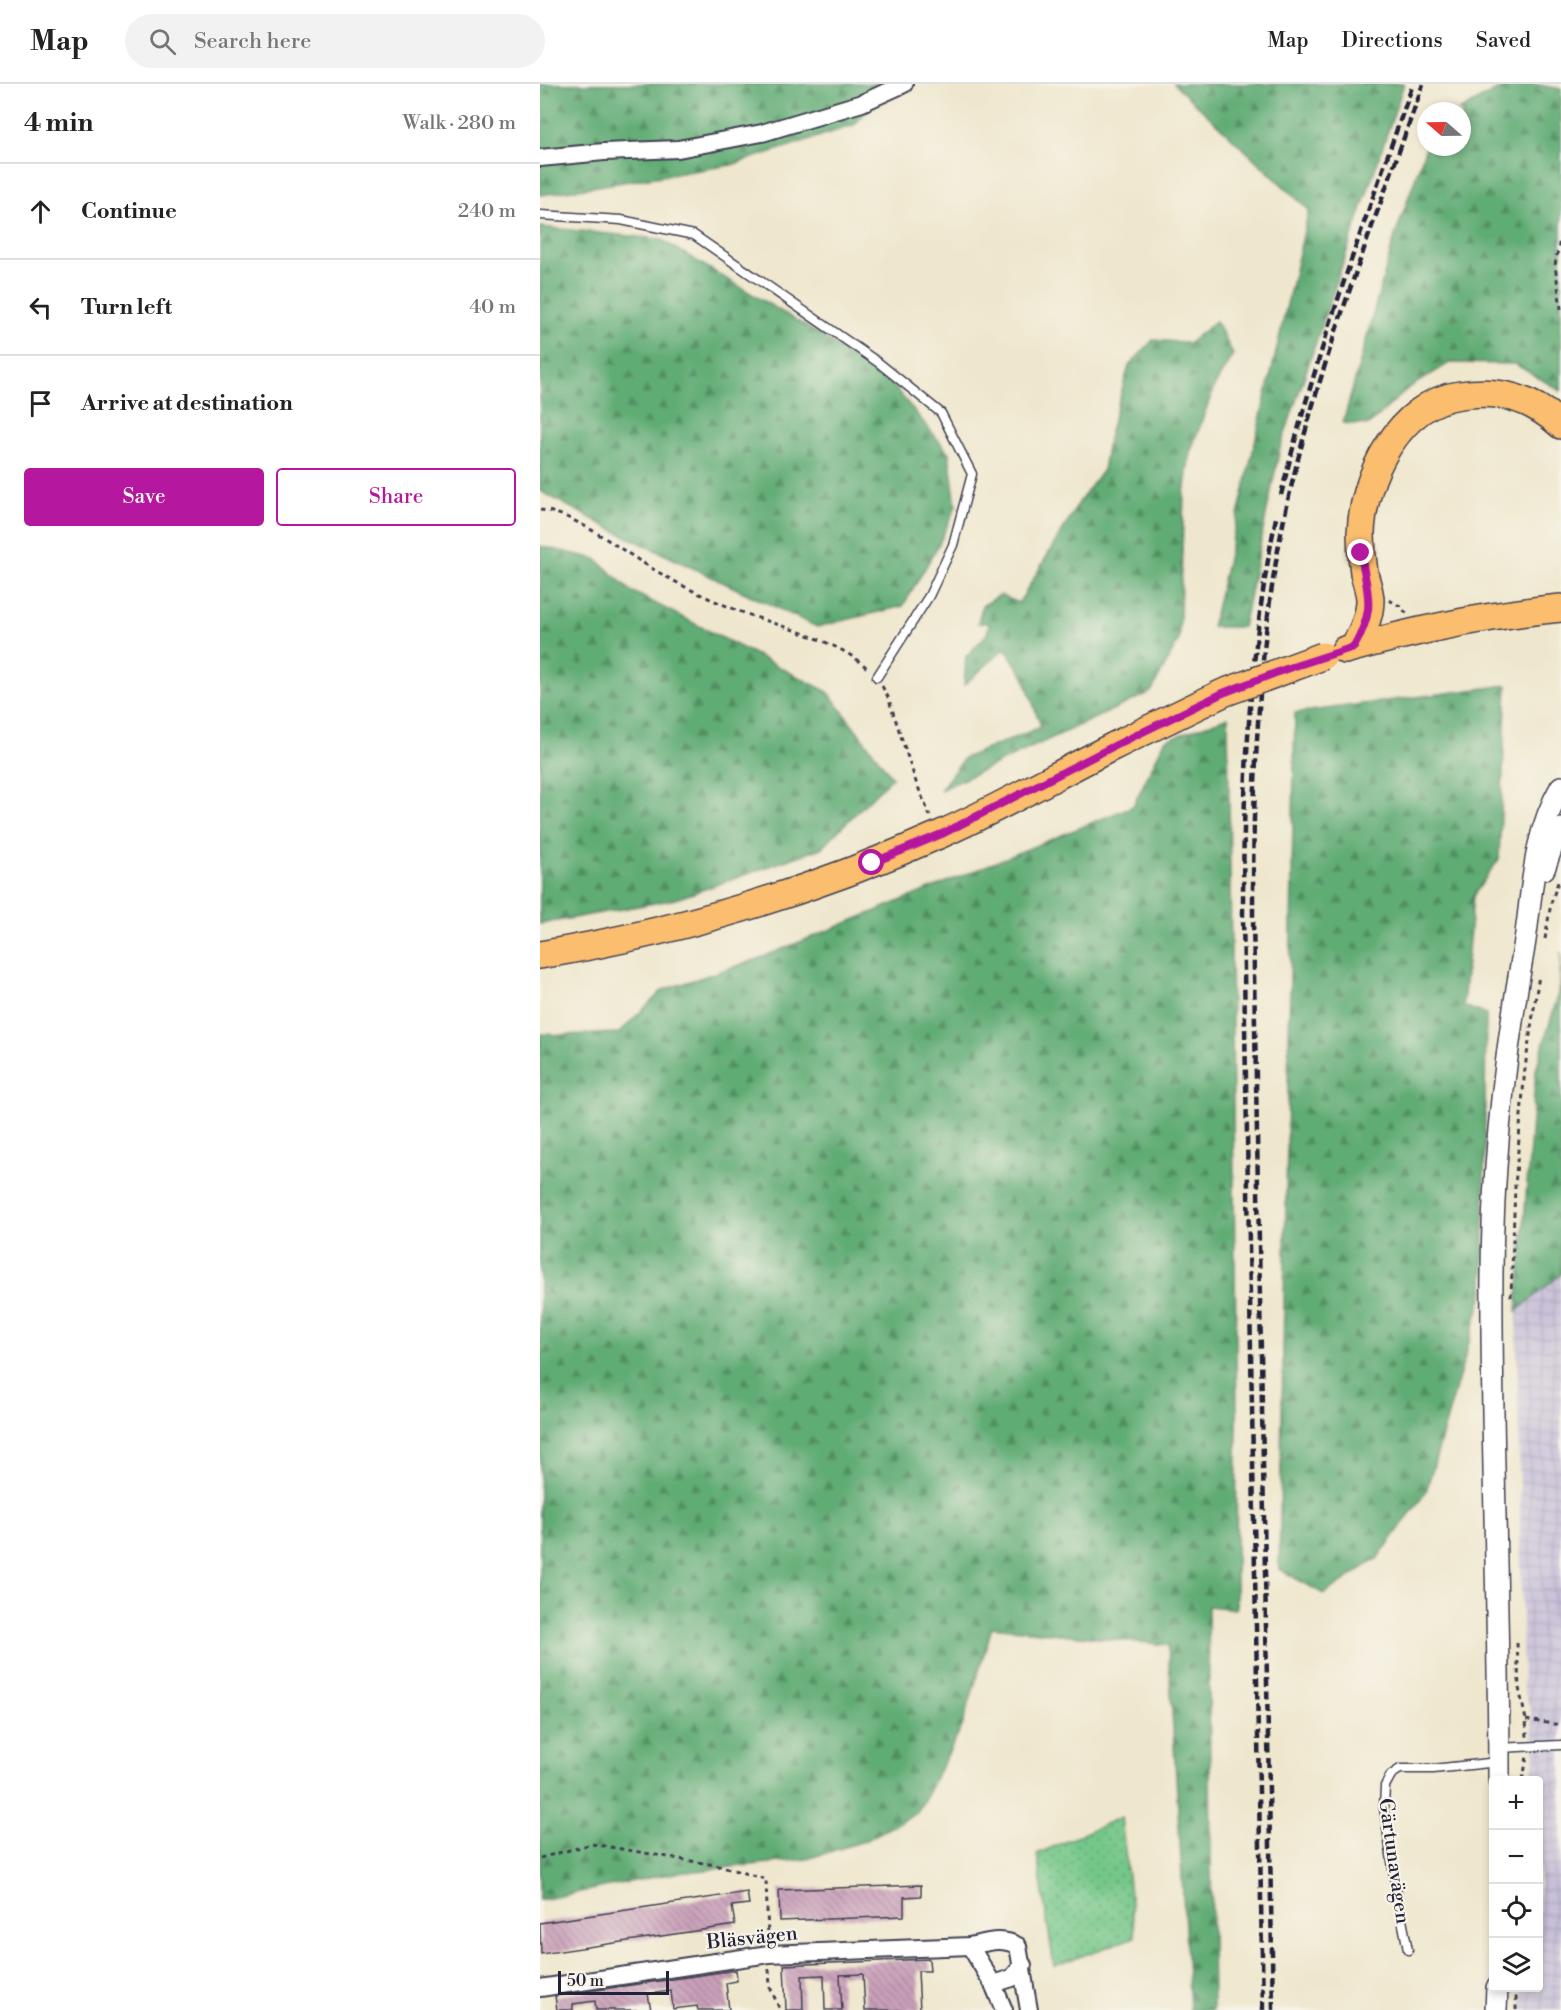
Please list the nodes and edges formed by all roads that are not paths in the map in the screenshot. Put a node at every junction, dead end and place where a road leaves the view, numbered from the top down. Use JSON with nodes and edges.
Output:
{"nodes":[{"id":1,"x":903,"y":84,"type":"edge"},
{"id":2,"x":540,"y":158,"type":"edge"},
{"id":3,"x":540,"y":215,"type":"edge"},
{"id":4,"x":1561,"y":425,"type":"edge"},
{"id":5,"x":1370,"y":599,"type":"junction"},
{"id":6,"x":1561,"y":608,"type":"edge"},
{"id":7,"x":1410,"y":632,"type":"junction"},
{"id":8,"x":1354,"y":647,"type":"junction"},
{"id":9,"x":877,"y":678,"type":"road end"},
{"id":10,"x":1561,"y":787,"type":"edge"},
{"id":11,"x":1561,"y":829,"type":"edge"},
{"id":12,"x":1530,"y":909,"type":"junction"},
{"id":13,"x":540,"y":955,"type":"edge"},
{"id":14,"x":1561,"y":1745,"type":"edge"},
{"id":15,"x":1499,"y":1763,"type":"edge"},
{"id":16,"x":970,"y":1946,"type":"junction"},
{"id":17,"x":1408,"y":1950,"type":"dead end"},
{"id":18,"x":1023,"y":1965,"type":"junction"},
{"id":19,"x":993,"y":1984,"type":"junction"},
{"id":20,"x":540,"y":1988,"type":"edge"},
{"id":21,"x":1497,"y":1992,"type":"edge"},
{"id":22,"x":1004,"y":2010,"type":"edge"},
{"id":23,"x":1029,"y":2010,"type":"edge"},
{"id":24,"x":1496,"y":2010,"type":"edge"}],
"edges":[{"from":1,"to":2,"type":"street"},
{"from":3,"to":9,"type":"lane"},
{"from":4,"to":5,"type":"main road"},
{"from":5,"to":7,"type":"main road"},
{"from":5,"to":8,"type":"main road"},
{"from":6,"to":7,"type":"main road"},
{"from":7,"to":8,"type":"main road"},
{"from":8,"to":13,"type":"main road","bridge":true},
{"from":10,"to":12,"type":"street"},
{"from":11,"to":12,"type":"street"},
{"from":12,"to":15,"type":"street"},
{"from":14,"to":15,"type":"lane","name":"Gärtunavägen"},
{"from":15,"to":17,"type":"lane","name":"Gärtunavägen"},
{"from":16,"to":18,"type":"street","name":"Bläsvägen"},
{"from":16,"to":19,"type":"street"},
{"from":16,"to":20,"type":"street","name":"Bläsvägen"},
{"from":18,"to":19,"type":"street"},
{"from":18,"to":23,"type":"street"},
{"from":19,"to":22,"type":"street"},
{"from":21,"to":24,"type":"street"}]}
